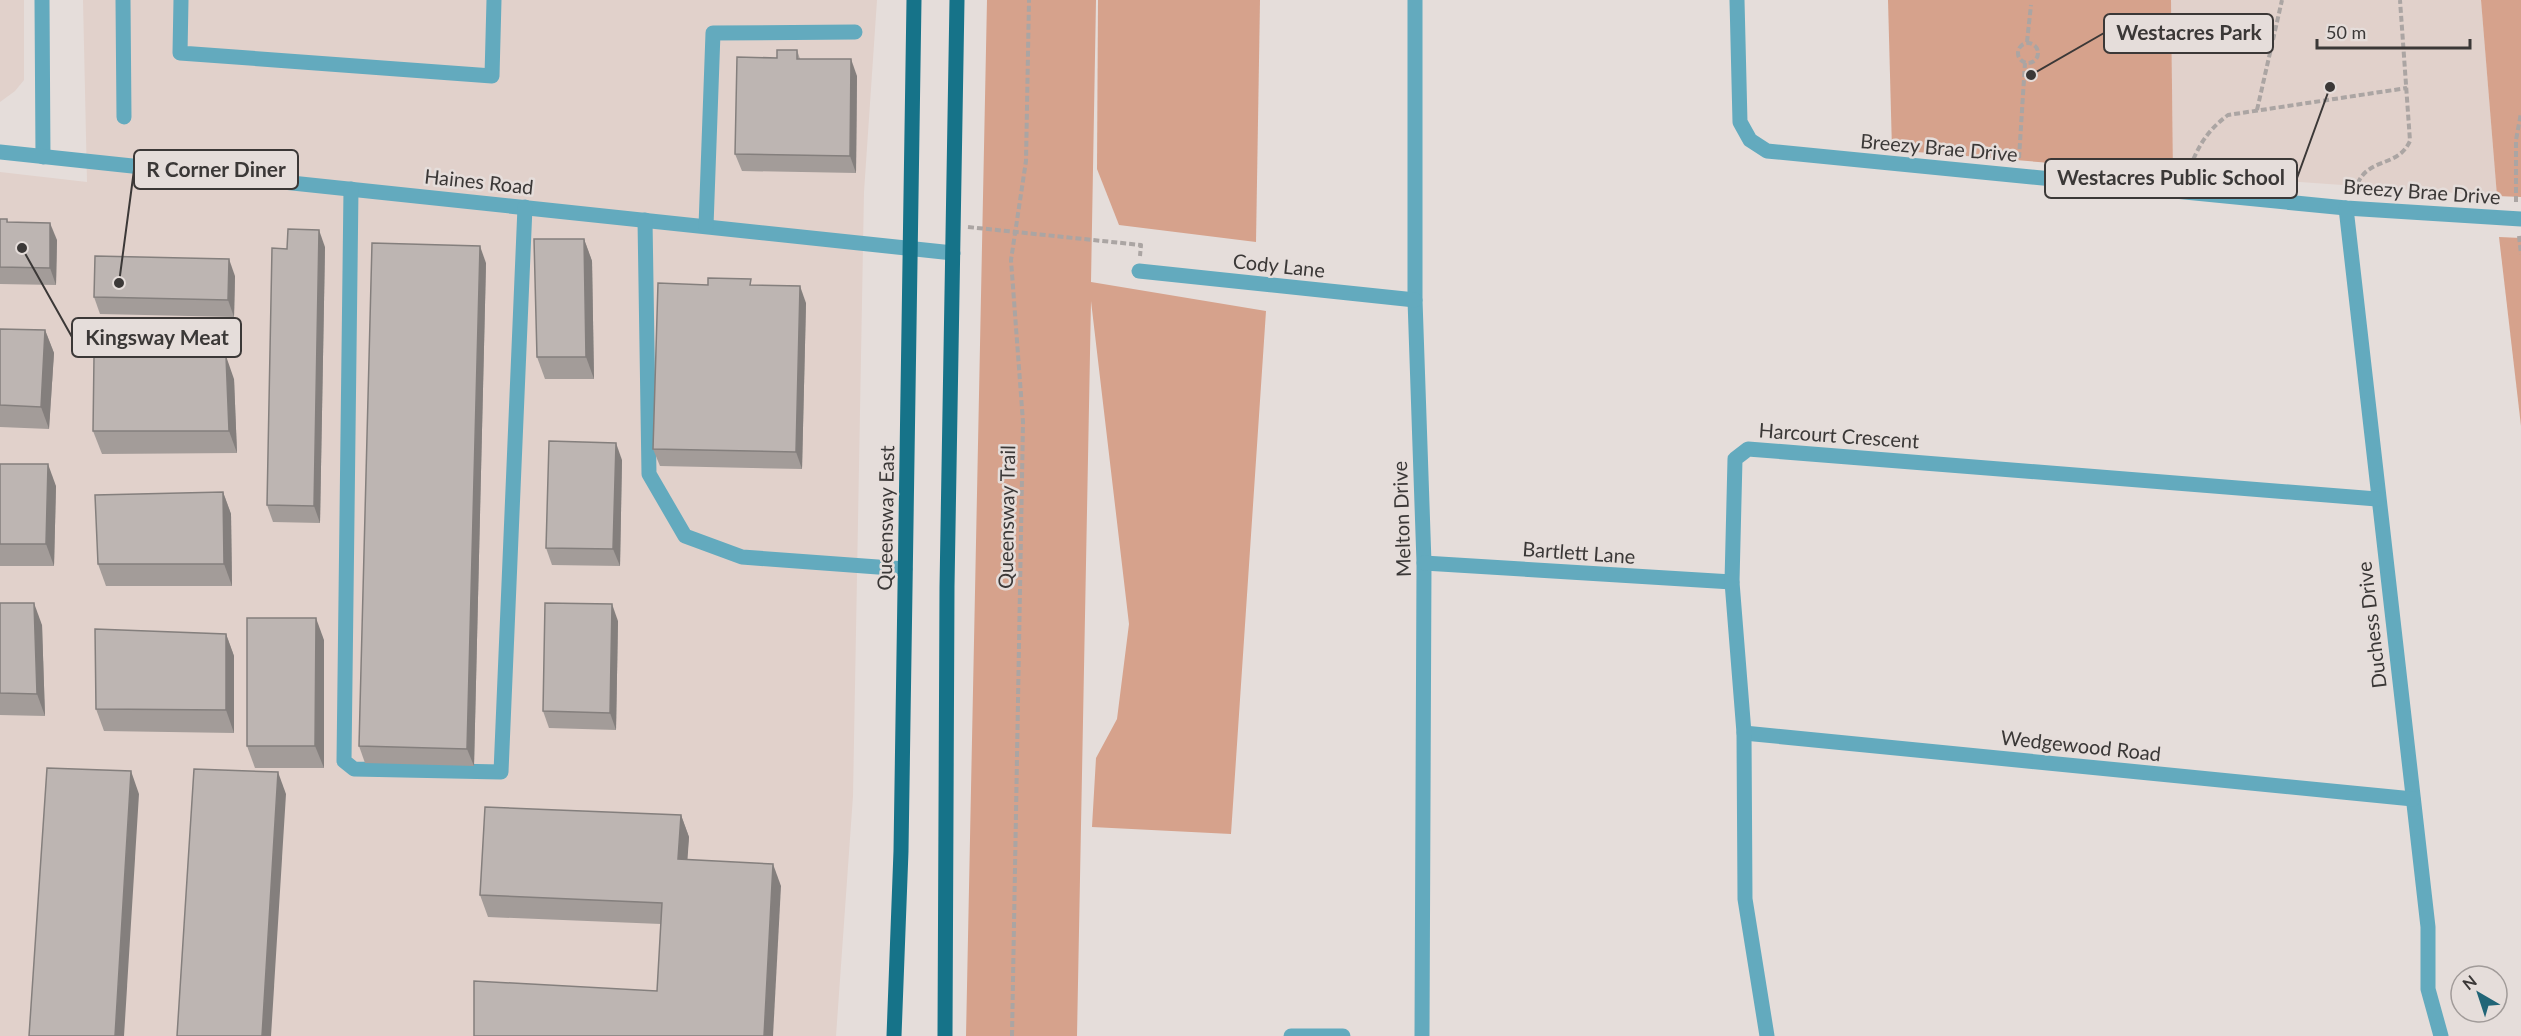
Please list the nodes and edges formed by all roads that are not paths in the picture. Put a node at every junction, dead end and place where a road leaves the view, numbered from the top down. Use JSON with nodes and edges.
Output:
{"nodes":[{"id":1,"x":42,"y":0,"type":"edge"},
{"id":2,"x":123,"y":0,"type":"edge"},
{"id":3,"x":181,"y":0,"type":"edge"},
{"id":4,"x":495,"y":0,"type":"edge"},
{"id":5,"x":914,"y":0,"type":"edge"},
{"id":6,"x":957,"y":0,"type":"edge"},
{"id":7,"x":1415,"y":0,"type":"edge"},
{"id":8,"x":1737,"y":0,"type":"edge"},
{"id":9,"x":855,"y":32,"type":"dead end"},
{"id":10,"x":124,"y":117,"type":"dead end"},
{"id":11,"x":0,"y":152,"type":"edge"},
{"id":12,"x":43,"y":157,"type":"junction"},
{"id":13,"x":351,"y":189,"type":"junction"},
{"id":14,"x":525,"y":207,"type":"junction"},
{"id":15,"x":2346,"y":208,"type":"junction"},
{"id":16,"x":645,"y":220,"type":"junction"},
{"id":17,"x":2519,"y":220,"type":"edge"},
{"id":18,"x":706,"y":226,"type":"junction"},
{"id":19,"x":910,"y":247,"type":"junction"},
{"id":20,"x":953,"y":253,"type":"junction"},
{"id":21,"x":1139,"y":271,"type":"road end"},
{"id":22,"x":1415,"y":300,"type":"junction"},
{"id":23,"x":2378,"y":499,"type":"junction"},
{"id":24,"x":1424,"y":563,"type":"junction"},
{"id":25,"x":905,"y":569,"type":"junction"},
{"id":26,"x":1732,"y":582,"type":"junction"},
{"id":27,"x":1744,"y":733,"type":"junction"},
{"id":28,"x":2413,"y":799,"type":"junction"},
{"id":29,"x":894,"y":1036,"type":"edge"},
{"id":30,"x":945,"y":1036,"type":"edge"},
{"id":31,"x":1291,"y":1036,"type":"edge"},
{"id":32,"x":1343,"y":1036,"type":"edge"},
{"id":33,"x":1422,"y":1036,"type":"edge"},
{"id":34,"x":1767,"y":1036,"type":"edge"},
{"id":35,"x":2441,"y":1036,"type":"edge"}],
"edges":[{"from":1,"to":12,"type":"street"},
{"from":2,"to":10,"type":"street"},
{"from":3,"to":4,"type":"street"},
{"from":5,"to":19,"type":"main road","name":"Queensway East"},
{"from":6,"to":20,"type":"main road"},
{"from":7,"to":22,"type":"street","name":"Melton Drive"},
{"from":8,"to":15,"type":"street","name":"Breezy Brae Drive"},
{"from":9,"to":18,"type":"street"},
{"from":11,"to":12,"type":"street","name":"Haines Road"},
{"from":12,"to":13,"type":"street","name":"Haines Road"},
{"from":13,"to":14,"type":"street","name":"Haines Road"},
{"from":13,"to":14,"type":"street"},
{"from":14,"to":16,"type":"street","name":"Haines Road"},
{"from":15,"to":17,"type":"street","name":"Breezy Brae Drive"},
{"from":15,"to":23,"type":"street","name":"Duchess Drive"},
{"from":16,"to":18,"type":"street","name":"Haines Road"},
{"from":16,"to":25,"type":"street"},
{"from":18,"to":19,"type":"street","name":"Haines Road"},
{"from":19,"to":20,"type":"street","name":"Haines Road"},
{"from":19,"to":25,"type":"main road","name":"Queensway East"},
{"from":20,"to":30,"type":"main road"},
{"from":21,"to":22,"type":"street","name":"Cody Lane"},
{"from":22,"to":24,"type":"street","name":"Melton Drive"},
{"from":23,"to":26,"type":"street","name":"Harcourt Crescent"},
{"from":23,"to":28,"type":"street","name":"Duchess Drive"},
{"from":24,"to":26,"type":"street","name":"Bartlett Lane"},
{"from":24,"to":33,"type":"street","name":"Melton Drive"},
{"from":25,"to":29,"type":"main road","name":"Queensway East"},
{"from":26,"to":27,"type":"street","name":"Harcourt Crescent"},
{"from":27,"to":28,"type":"street","name":"Wedgewood Road"},
{"from":27,"to":34,"type":"street","name":"Harcourt Crescent"},
{"from":28,"to":35,"type":"street","name":"Duchess Drive"},
{"from":31,"to":32,"type":"street"}]}
